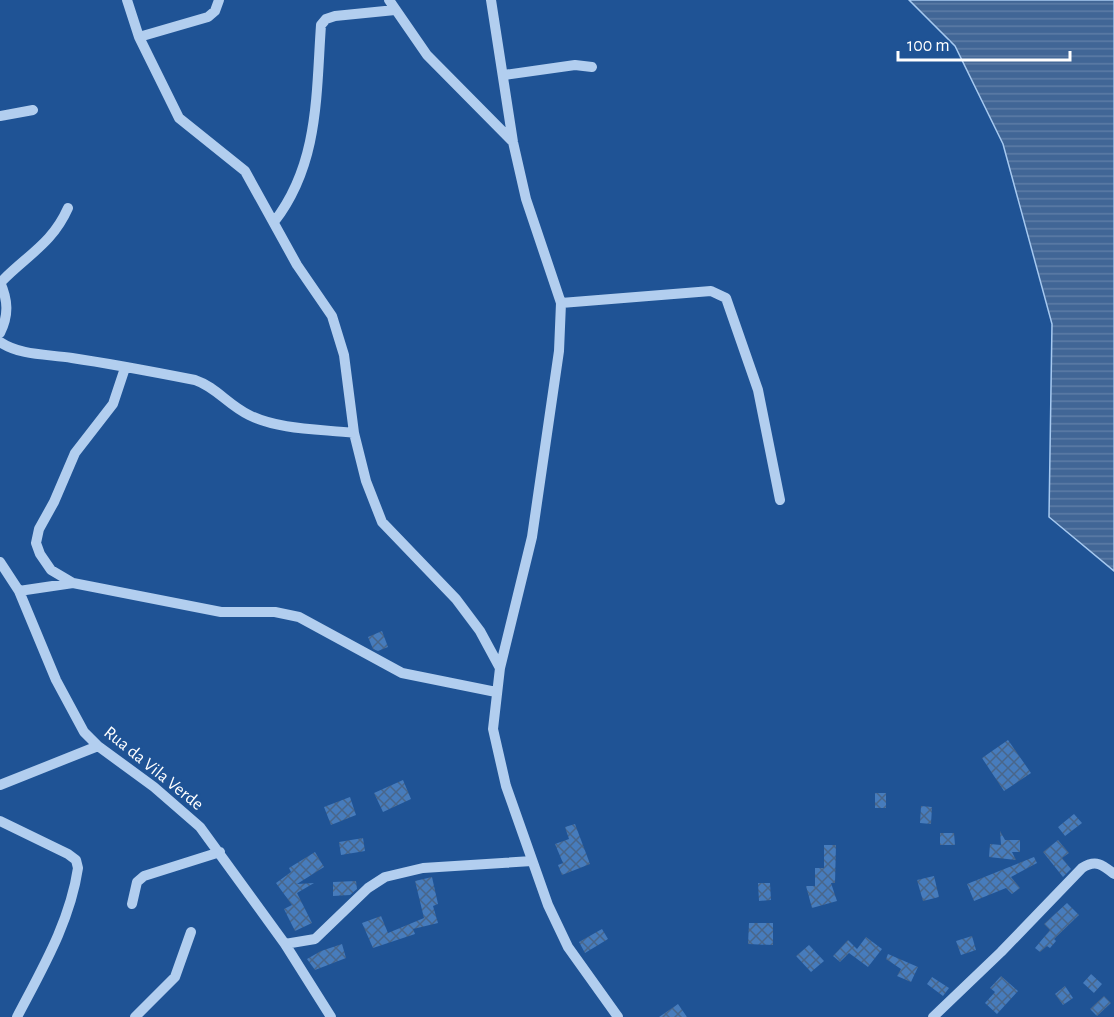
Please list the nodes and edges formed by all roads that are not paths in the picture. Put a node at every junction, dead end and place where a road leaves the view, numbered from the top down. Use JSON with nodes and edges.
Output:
{"nodes":[{"id":1,"x":128,"y":0,"type":"edge"},
{"id":2,"x":219,"y":0,"type":"edge"},
{"id":3,"x":491,"y":0,"type":"edge"},
{"id":4,"x":392,"y":5,"type":"edge"},
{"id":5,"x":139,"y":37,"type":"junction"},
{"id":6,"x":592,"y":67,"type":"dead end"},
{"id":7,"x":504,"y":75,"type":"junction"},
{"id":8,"x":33,"y":110,"type":"dead end"},
{"id":9,"x":0,"y":116,"type":"edge"},
{"id":10,"x":513,"y":142,"type":"junction"},
{"id":11,"x":68,"y":208,"type":"dead end"},
{"id":12,"x":274,"y":222,"type":"junction"},
{"id":13,"x":0,"y":282,"type":"edge"},
{"id":14,"x":561,"y":303,"type":"junction"},
{"id":15,"x":0,"y":333,"type":"edge"},
{"id":16,"x":0,"y":342,"type":"edge"},
{"id":17,"x":125,"y":368,"type":"junction"},
{"id":18,"x":354,"y":433,"type":"junction"},
{"id":19,"x":780,"y":500,"type":"dead end"},
{"id":20,"x":0,"y":562,"type":"edge"},
{"id":21,"x":73,"y":583,"type":"junction"},
{"id":22,"x":19,"y":591,"type":"junction"},
{"id":23,"x":500,"y":668,"type":"junction"},
{"id":24,"x":495,"y":692,"type":"junction"},
{"id":25,"x":98,"y":746,"type":"junction"},
{"id":26,"x":0,"y":785,"type":"edge"},
{"id":27,"x":0,"y":821,"type":"edge"},
{"id":28,"x":220,"y":852,"type":"junction"},
{"id":29,"x":532,"y":861,"type":"junction"},
{"id":30,"x":1114,"y":874,"type":"edge"},
{"id":31,"x":132,"y":904,"type":"dead end"},
{"id":32,"x":191,"y":932,"type":"dead end"},
{"id":33,"x":285,"y":944,"type":"junction"},
{"id":34,"x":17,"y":1017,"type":"edge"},
{"id":35,"x":135,"y":1017,"type":"edge"},
{"id":36,"x":331,"y":1017,"type":"edge"},
{"id":37,"x":618,"y":1017,"type":"edge"},
{"id":38,"x":933,"y":1017,"type":"edge"}],
"edges":[{"from":1,"to":5,"type":"street"},
{"from":2,"to":5,"type":"street"},
{"from":3,"to":7,"type":"street"},
{"from":4,"to":10,"type":"street"},
{"from":4,"to":12,"type":"street"},
{"from":5,"to":12,"type":"street"},
{"from":6,"to":7,"type":"street"},
{"from":7,"to":10,"type":"street"},
{"from":8,"to":9,"type":"street"},
{"from":10,"to":14,"type":"street"},
{"from":11,"to":13,"type":"street"},
{"from":12,"to":18,"type":"street"},
{"from":13,"to":15,"type":"street"},
{"from":14,"to":19,"type":"street"},
{"from":14,"to":23,"type":"street"},
{"from":16,"to":17,"type":"street"},
{"from":17,"to":18,"type":"street"},
{"from":17,"to":21,"type":"street"},
{"from":18,"to":23,"type":"street"},
{"from":20,"to":22,"type":"street","name":"Rua da Vila Verde"},
{"from":21,"to":22,"type":"street"},
{"from":21,"to":24,"type":"street"},
{"from":22,"to":25,"type":"street","name":"Rua da Vila Verde"},
{"from":23,"to":24,"type":"street"},
{"from":24,"to":29,"type":"street"},
{"from":25,"to":26,"type":"street"},
{"from":25,"to":28,"type":"street","name":"Rua da Vila Verde"},
{"from":27,"to":34,"type":"street"},
{"from":28,"to":31,"type":"street"},
{"from":28,"to":33,"type":"street","name":"Rua da Vila Verde"},
{"from":29,"to":33,"type":"street"},
{"from":29,"to":37,"type":"street"},
{"from":30,"to":38,"type":"street"},
{"from":32,"to":35,"type":"street"},
{"from":33,"to":36,"type":"street","name":"Rua da Vila Verde"}]}
